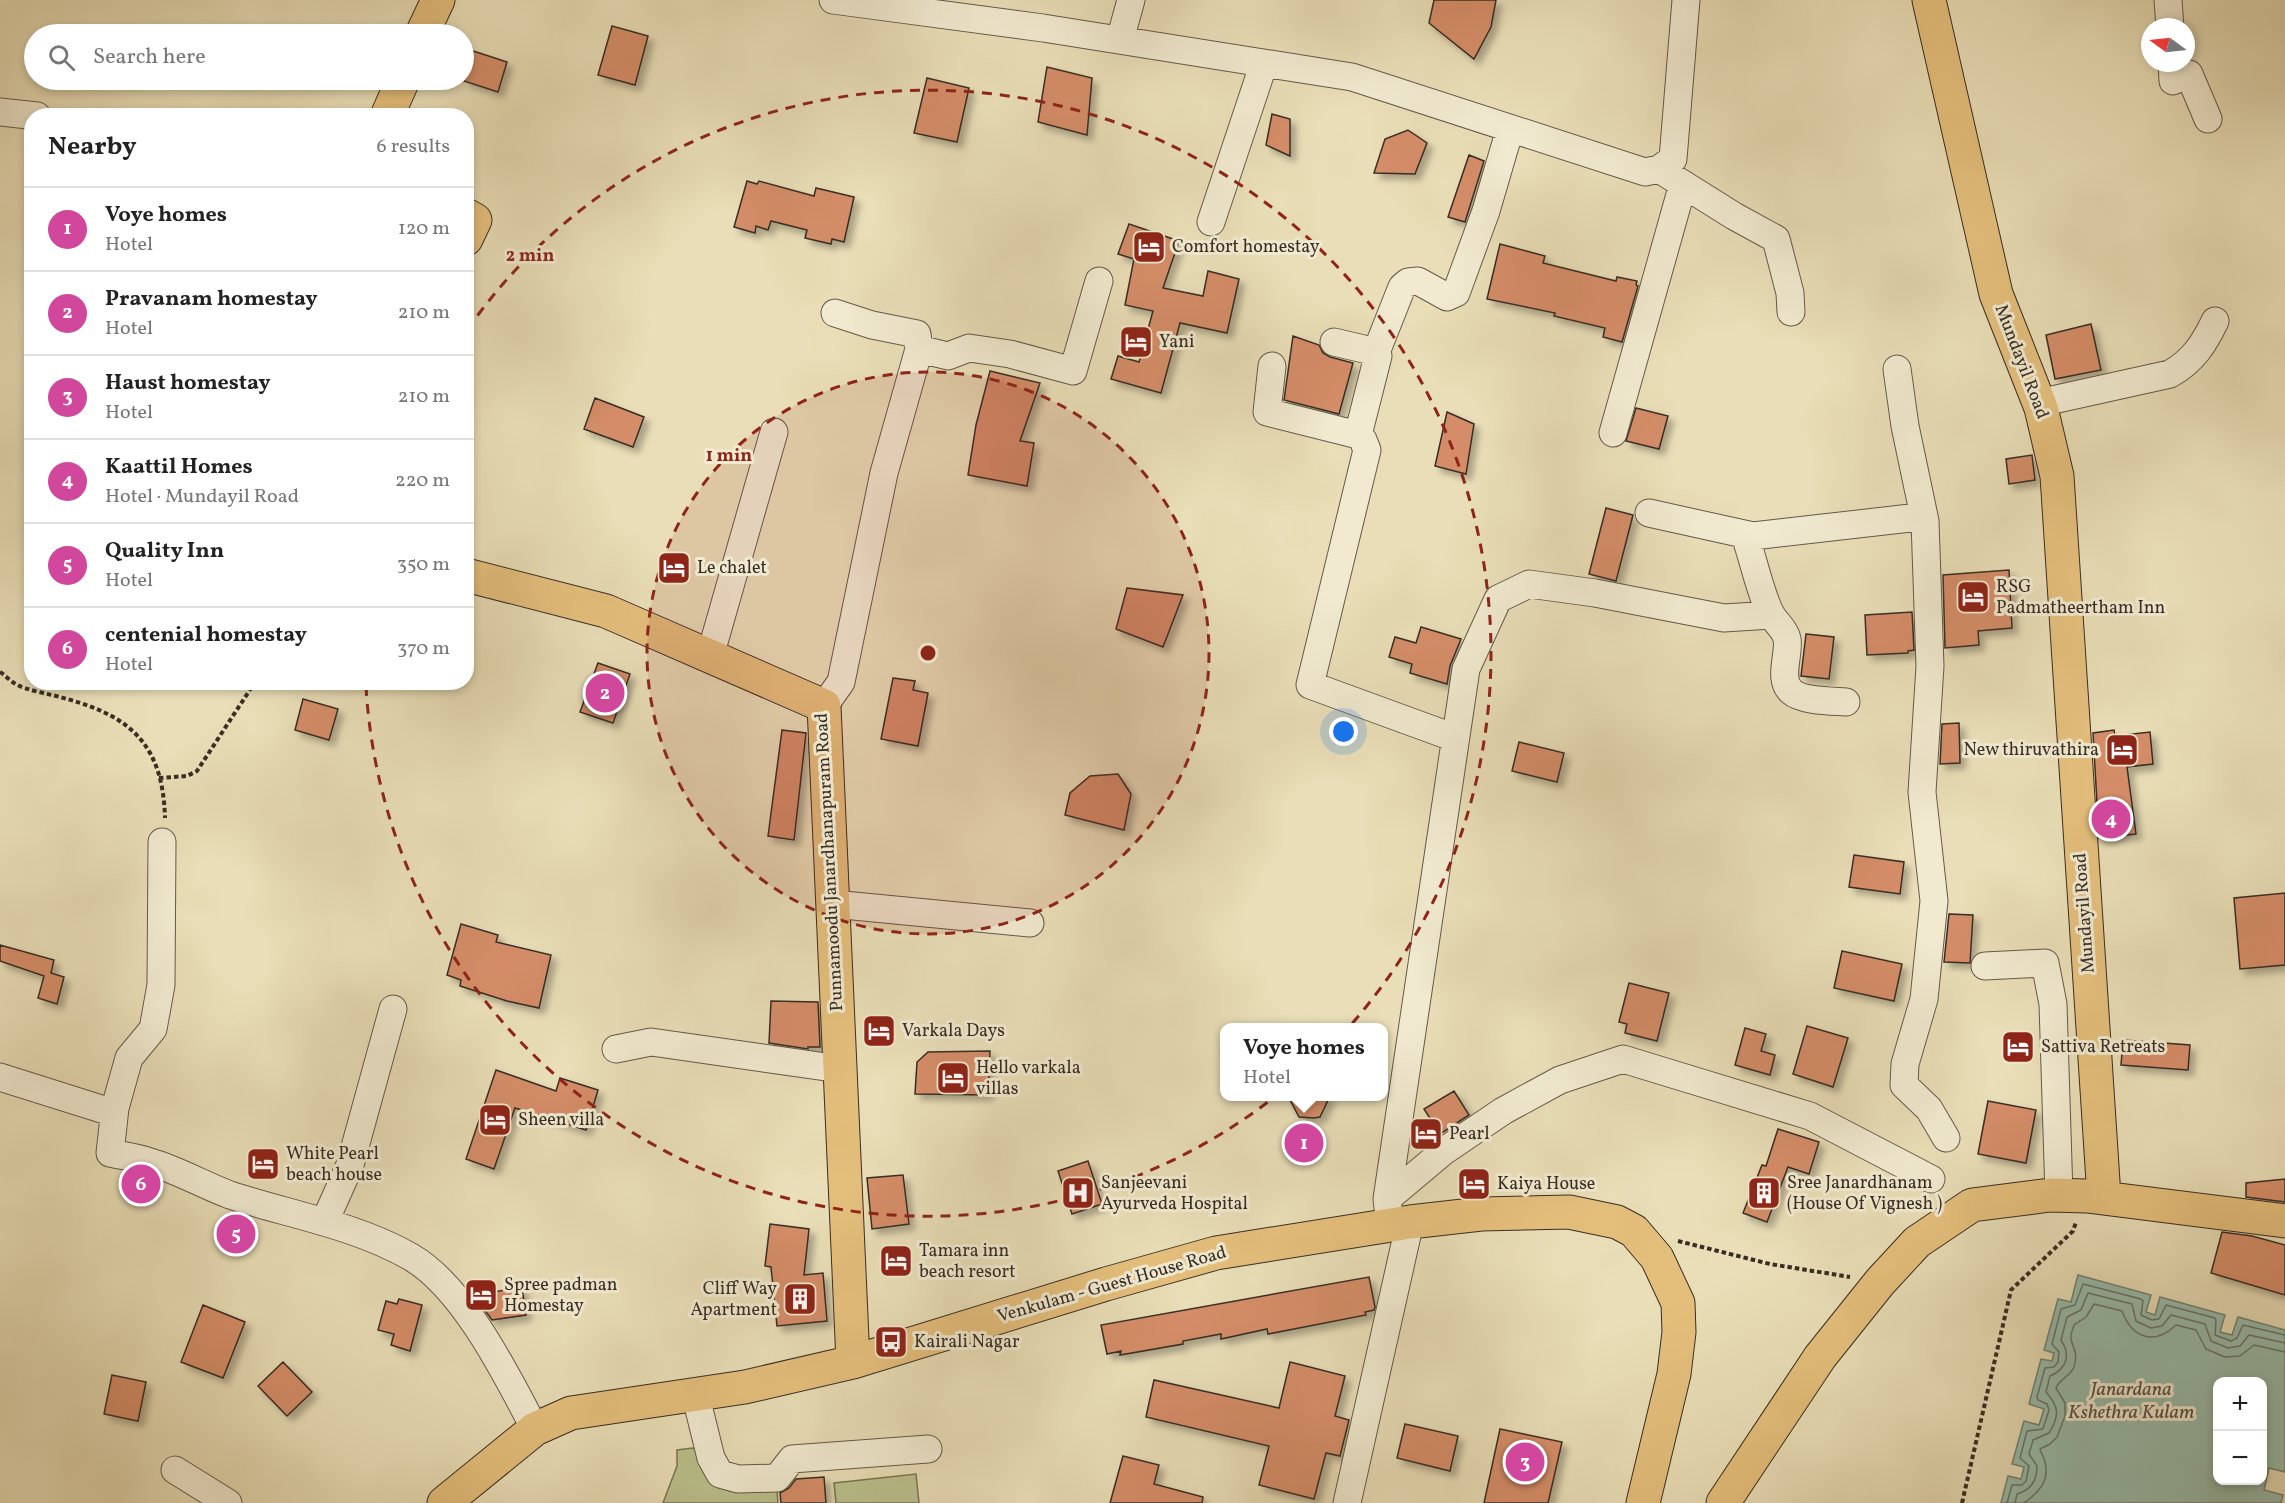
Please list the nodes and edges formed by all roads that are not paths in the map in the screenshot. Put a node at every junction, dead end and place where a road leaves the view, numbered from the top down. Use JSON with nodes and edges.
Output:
{"nodes":[{"id":1,"x":438,"y":0,"type":"edge"},
{"id":2,"x":833,"y":0,"type":"edge"},
{"id":3,"x":1131,"y":0,"type":"edge"},
{"id":4,"x":1686,"y":0,"type":"edge"},
{"id":5,"x":1929,"y":0,"type":"edge"},
{"id":6,"x":2168,"y":0,"type":"edge"},
{"id":7,"x":2169,"y":18,"type":"edge"},
{"id":8,"x":427,"y":24,"type":"edge"},
{"id":9,"x":1120,"y":40,"type":"junction"},
{"id":10,"x":1264,"y":63,"type":"junction"},
{"id":11,"x":2172,"y":72,"type":"edge"},
{"id":12,"x":399,"y":90,"type":"edge"},
{"id":13,"x":391,"y":108,"type":"edge"},
{"id":14,"x":0,"y":111,"type":"edge"},
{"id":15,"x":24,"y":114,"type":"edge"},
{"id":16,"x":2208,"y":120,"type":"dead end"},
{"id":17,"x":1510,"y":129,"type":"junction"},
{"id":18,"x":1659,"y":170,"type":"junction"},
{"id":19,"x":1683,"y":184,"type":"junction"},
{"id":20,"x":1211,"y":222,"type":"dead end"},
{"id":21,"x":1099,"y":281,"type":"dead end"},
{"id":22,"x":1791,"y":312,"type":"dead end"},
{"id":23,"x":835,"y":313,"type":"dead end"},
{"id":24,"x":2215,"y":321,"type":"dead end"},
{"id":25,"x":1334,"y":342,"type":"dead end"},
{"id":26,"x":919,"y":349,"type":"junction"},
{"id":27,"x":1376,"y":349,"type":"junction"},
{"id":28,"x":1272,"y":366,"type":"dead end"},
{"id":29,"x":1897,"y":369,"type":"dead end"},
{"id":30,"x":2039,"y":403,"type":"junction"},
{"id":31,"x":774,"y":432,"type":"dead end"},
{"id":32,"x":1613,"y":433,"type":"dead end"},
{"id":33,"x":1358,"y":435,"type":"junction"},
{"id":34,"x":1649,"y":513,"type":"dead end"},
{"id":35,"x":1925,"y":521,"type":"junction"},
{"id":36,"x":1753,"y":536,"type":"junction"},
{"id":37,"x":474,"y":577,"type":"edge"},
{"id":38,"x":1771,"y":615,"type":"junction"},
{"id":39,"x":710,"y":656,"type":"junction"},
{"id":40,"x":1846,"y":702,"type":"dead end"},
{"id":41,"x":824,"y":705,"type":"junction"},
{"id":42,"x":1455,"y":738,"type":"junction"},
{"id":43,"x":162,"y":842,"type":"road end"},
{"id":44,"x":833,"y":904,"type":"junction"},
{"id":45,"x":1030,"y":923,"type":"dead end"},
{"id":46,"x":1985,"y":966,"type":"dead end"},
{"id":47,"x":393,"y":1009,"type":"dead end"},
{"id":48,"x":616,"y":1049,"type":"dead end"},
{"id":49,"x":840,"y":1069,"type":"junction"},
{"id":50,"x":0,"y":1077,"type":"edge"},
{"id":51,"x":114,"y":1113,"type":"junction"},
{"id":52,"x":1946,"y":1138,"type":"dead end"},
{"id":53,"x":1931,"y":1179,"type":"dead end"},
{"id":54,"x":2083,"y":1196,"type":"junction"},
{"id":55,"x":1396,"y":1215,"type":"junction"},
{"id":56,"x":325,"y":1221,"type":"junction"},
{"id":57,"x":2285,"y":1221,"type":"edge"},
{"id":58,"x":853,"y":1362,"type":"junction"},
{"id":59,"x":696,"y":1393,"type":"junction"},
{"id":60,"x":535,"y":1429,"type":"junction"},
{"id":61,"x":928,"y":1449,"type":"dead end"},
{"id":62,"x":175,"y":1470,"type":"dead end"},
{"id":63,"x":228,"y":1503,"type":"edge"},
{"id":64,"x":444,"y":1503,"type":"edge"},
{"id":65,"x":1347,"y":1503,"type":"edge"},
{"id":66,"x":1643,"y":1503,"type":"edge"},
{"id":67,"x":1723,"y":1503,"type":"edge"}],
"edges":[{"from":1,"to":8,"type":"main road"},
{"from":2,"to":9,"type":"street"},
{"from":3,"to":9,"type":"street"},
{"from":4,"to":18,"type":"street"},
{"from":5,"to":30,"type":"main road","name":"Mundayil Road"},
{"from":6,"to":7,"type":"street"},
{"from":9,"to":10,"type":"street"},
{"from":10,"to":17,"type":"street"},
{"from":10,"to":20,"type":"street"},
{"from":11,"to":16,"type":"street"},
{"from":12,"to":13,"type":"main road"},
{"from":14,"to":15,"type":"street"},
{"from":17,"to":18,"type":"street"},
{"from":17,"to":27,"type":"street"},
{"from":18,"to":19,"type":"street"},
{"from":19,"to":22,"type":"street"},
{"from":19,"to":32,"type":"street"},
{"from":21,"to":26,"type":"street"},
{"from":23,"to":26,"type":"street"},
{"from":24,"to":30,"type":"street"},
{"from":25,"to":27,"type":"street"},
{"from":26,"to":41,"type":"street"},
{"from":27,"to":33,"type":"street"},
{"from":28,"to":33,"type":"street"},
{"from":29,"to":35,"type":"street"},
{"from":30,"to":54,"type":"main road","name":"Mundayil Road"},
{"from":31,"to":39,"type":"street"},
{"from":33,"to":42,"type":"street"},
{"from":34,"to":36,"type":"street"},
{"from":35,"to":36,"type":"street"},
{"from":35,"to":52,"type":"street"},
{"from":36,"to":38,"type":"street"},
{"from":37,"to":39,"type":"main road","name":"Punnamoodu Janardhanapuram Road"},
{"from":38,"to":40,"type":"street"},
{"from":38,"to":42,"type":"street"},
{"from":39,"to":41,"type":"main road","name":"Punnamoodu Janardhanapuram Road"},
{"from":41,"to":44,"type":"main road","name":"Punnamoodu Janardhanapuram Road"},
{"from":42,"to":55,"type":"street"},
{"from":43,"to":51,"type":"street"},
{"from":44,"to":45,"type":"street"},
{"from":44,"to":49,"type":"main road","name":"Punnamoodu Janardhanapuram Road"},
{"from":46,"to":54,"type":"street"},
{"from":47,"to":56,"type":"street"},
{"from":48,"to":49,"type":"street"},
{"from":49,"to":58,"type":"main road","name":"Punnamoodu Janardhanapuram Road"},
{"from":50,"to":51,"type":"street"},
{"from":51,"to":56,"type":"street"},
{"from":53,"to":55,"type":"street"},
{"from":54,"to":57,"type":"main road"},
{"from":54,"to":67,"type":"main road"},
{"from":55,"to":58,"type":"main road","name":"Venkulam - Guest House Road"},
{"from":55,"to":65,"type":"street"},
{"from":55,"to":66,"type":"main road","name":"Venkulam - Guest House Road"},
{"from":56,"to":60,"type":"street"},
{"from":58,"to":59,"type":"main road","name":"Venkulam - Guest House Road"},
{"from":59,"to":60,"type":"main road","name":"Venkulam - Guest House Road"},
{"from":59,"to":61,"type":"street"},
{"from":60,"to":64,"type":"main road","name":"Venkulam - Guest House Road"},
{"from":62,"to":63,"type":"street"}]}
